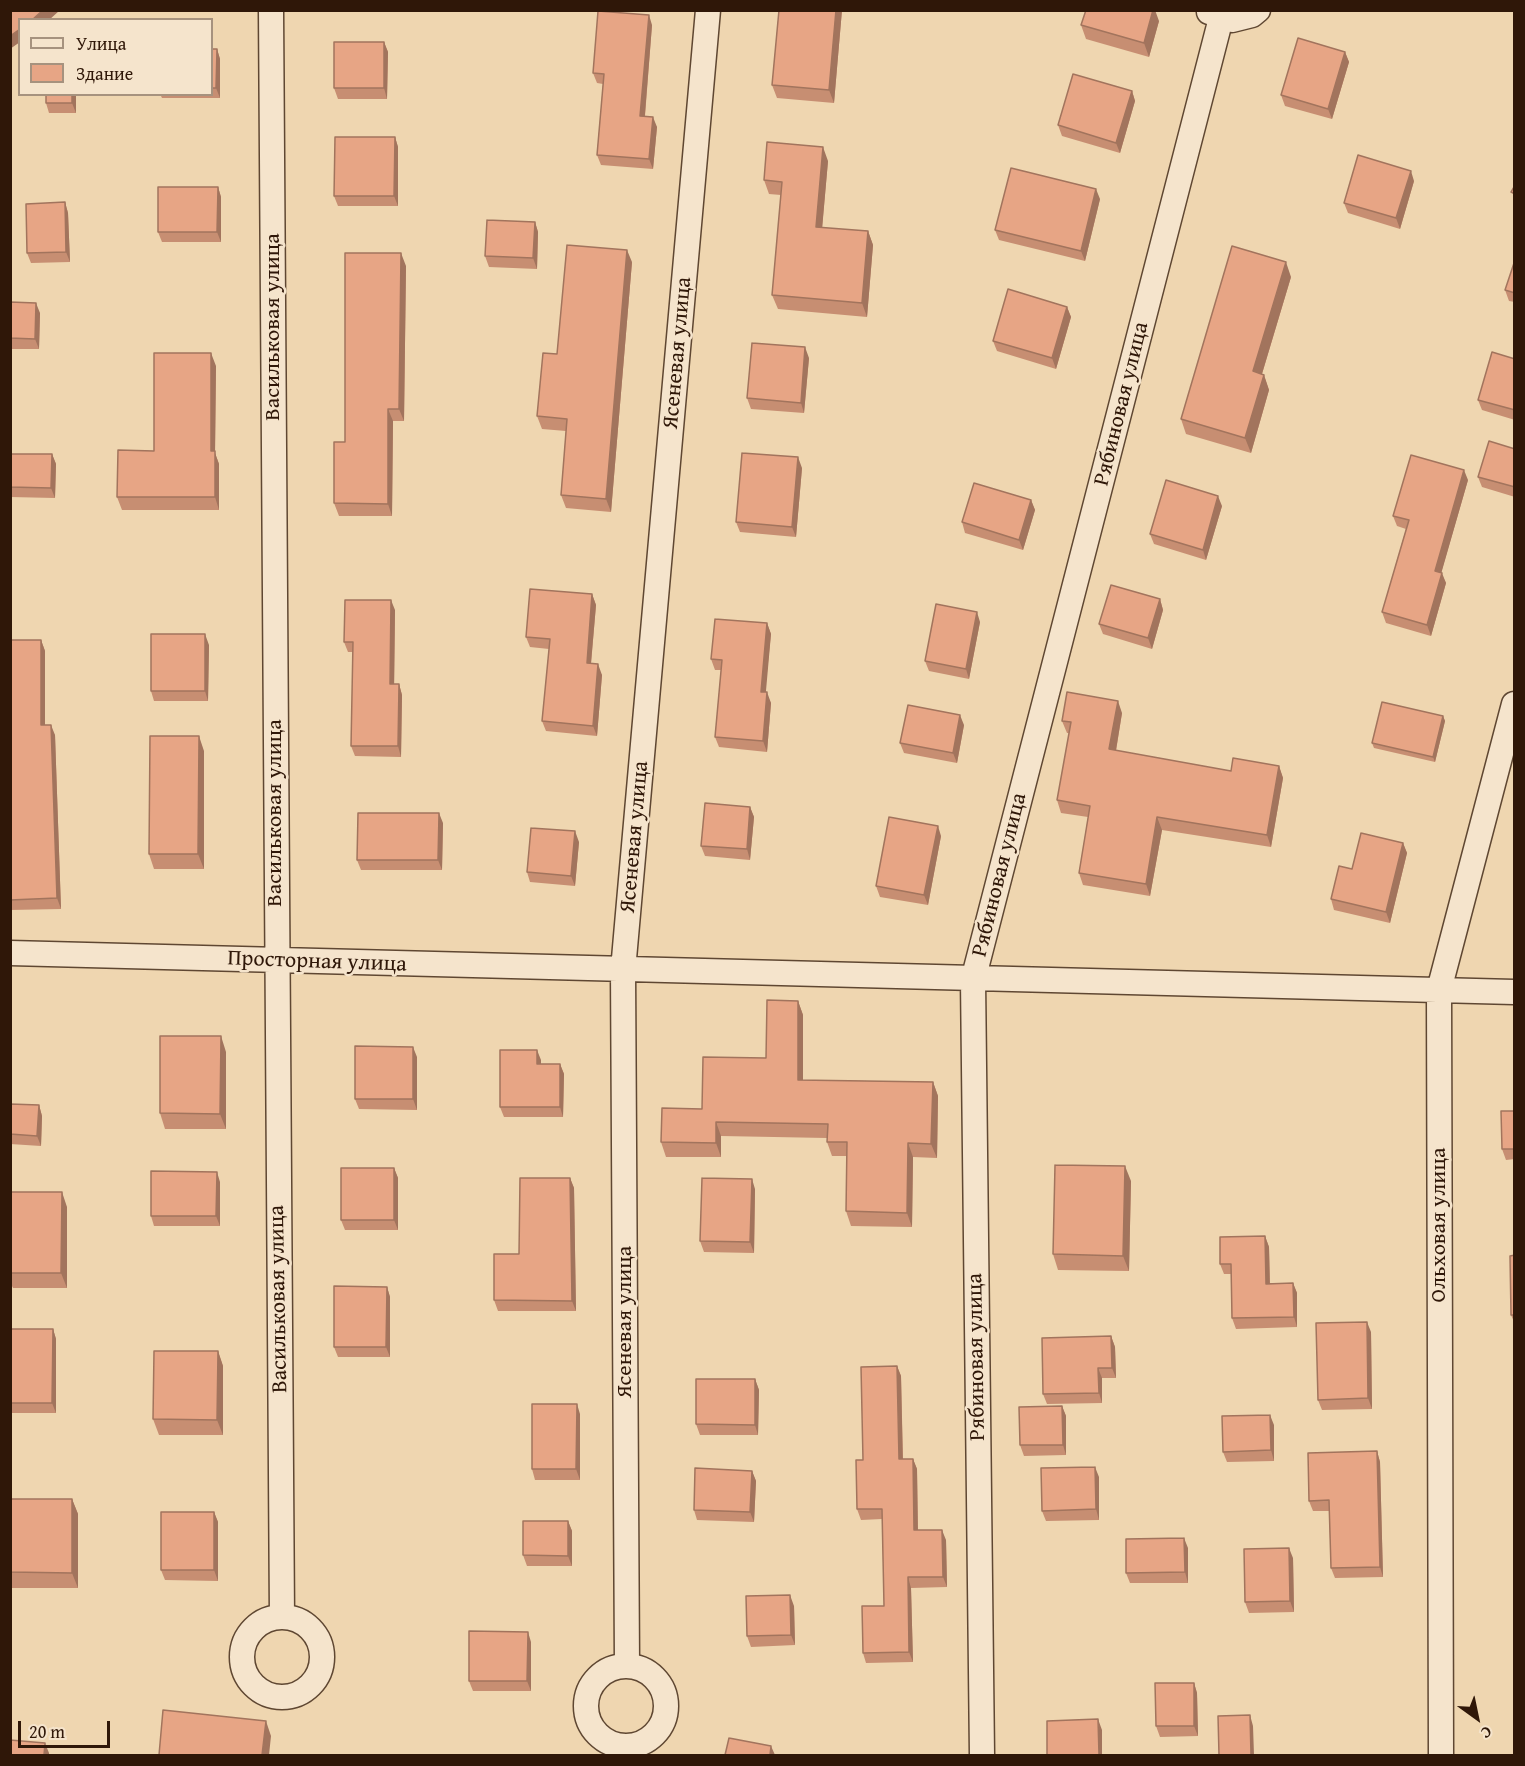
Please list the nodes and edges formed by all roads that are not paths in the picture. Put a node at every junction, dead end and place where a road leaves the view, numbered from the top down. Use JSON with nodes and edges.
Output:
{"nodes":[{"id":1,"x":271,"y":10,"type":"edge"},
{"id":2,"x":708,"y":10,"type":"edge"},
{"id":3,"x":1258,"y":10,"type":"edge"},
{"id":4,"x":1214,"y":14,"type":"edge"},
{"id":5,"x":1515,"y":704,"type":"edge"},
{"id":6,"x":10,"y":953,"type":"edge"},
{"id":7,"x":276,"y":961,"type":"junction"},
{"id":8,"x":623,"y":970,"type":"junction"},
{"id":9,"x":973,"y":980,"type":"junction"},
{"id":10,"x":1439,"y":990,"type":"junction"},
{"id":11,"x":1515,"y":992,"type":"edge"},
{"id":12,"x":282,"y":1616,"type":"dead end"},
{"id":13,"x":627,"y":1665,"type":"dead end"},
{"id":14,"x":982,"y":1755,"type":"edge"},
{"id":15,"x":1441,"y":1755,"type":"edge"}],
"edges":[{"from":1,"to":7,"type":"street","name":"Васильковая улица"},
{"from":2,"to":8,"type":"street","name":"Ясеневая улица"},
{"from":3,"to":4,"type":"street"},
{"from":4,"to":9,"type":"street","name":"Рябиновая улица"},
{"from":5,"to":10,"type":"street","name":"Ольховая улица"},
{"from":6,"to":7,"type":"street","name":"Просторная улица"},
{"from":7,"to":8,"type":"street","name":"Просторная улица"},
{"from":7,"to":12,"type":"street","name":"Васильковая улица"},
{"from":8,"to":9,"type":"street","name":"Просторная улица"},
{"from":8,"to":13,"type":"street","name":"Ясеневая улица"},
{"from":9,"to":10,"type":"street","name":"Просторная улица"},
{"from":9,"to":14,"type":"street","name":"Рябиновая улица"},
{"from":10,"to":11,"type":"street","name":"Просторная улица"},
{"from":10,"to":15,"type":"street","name":"Ольховая улица"}]}
